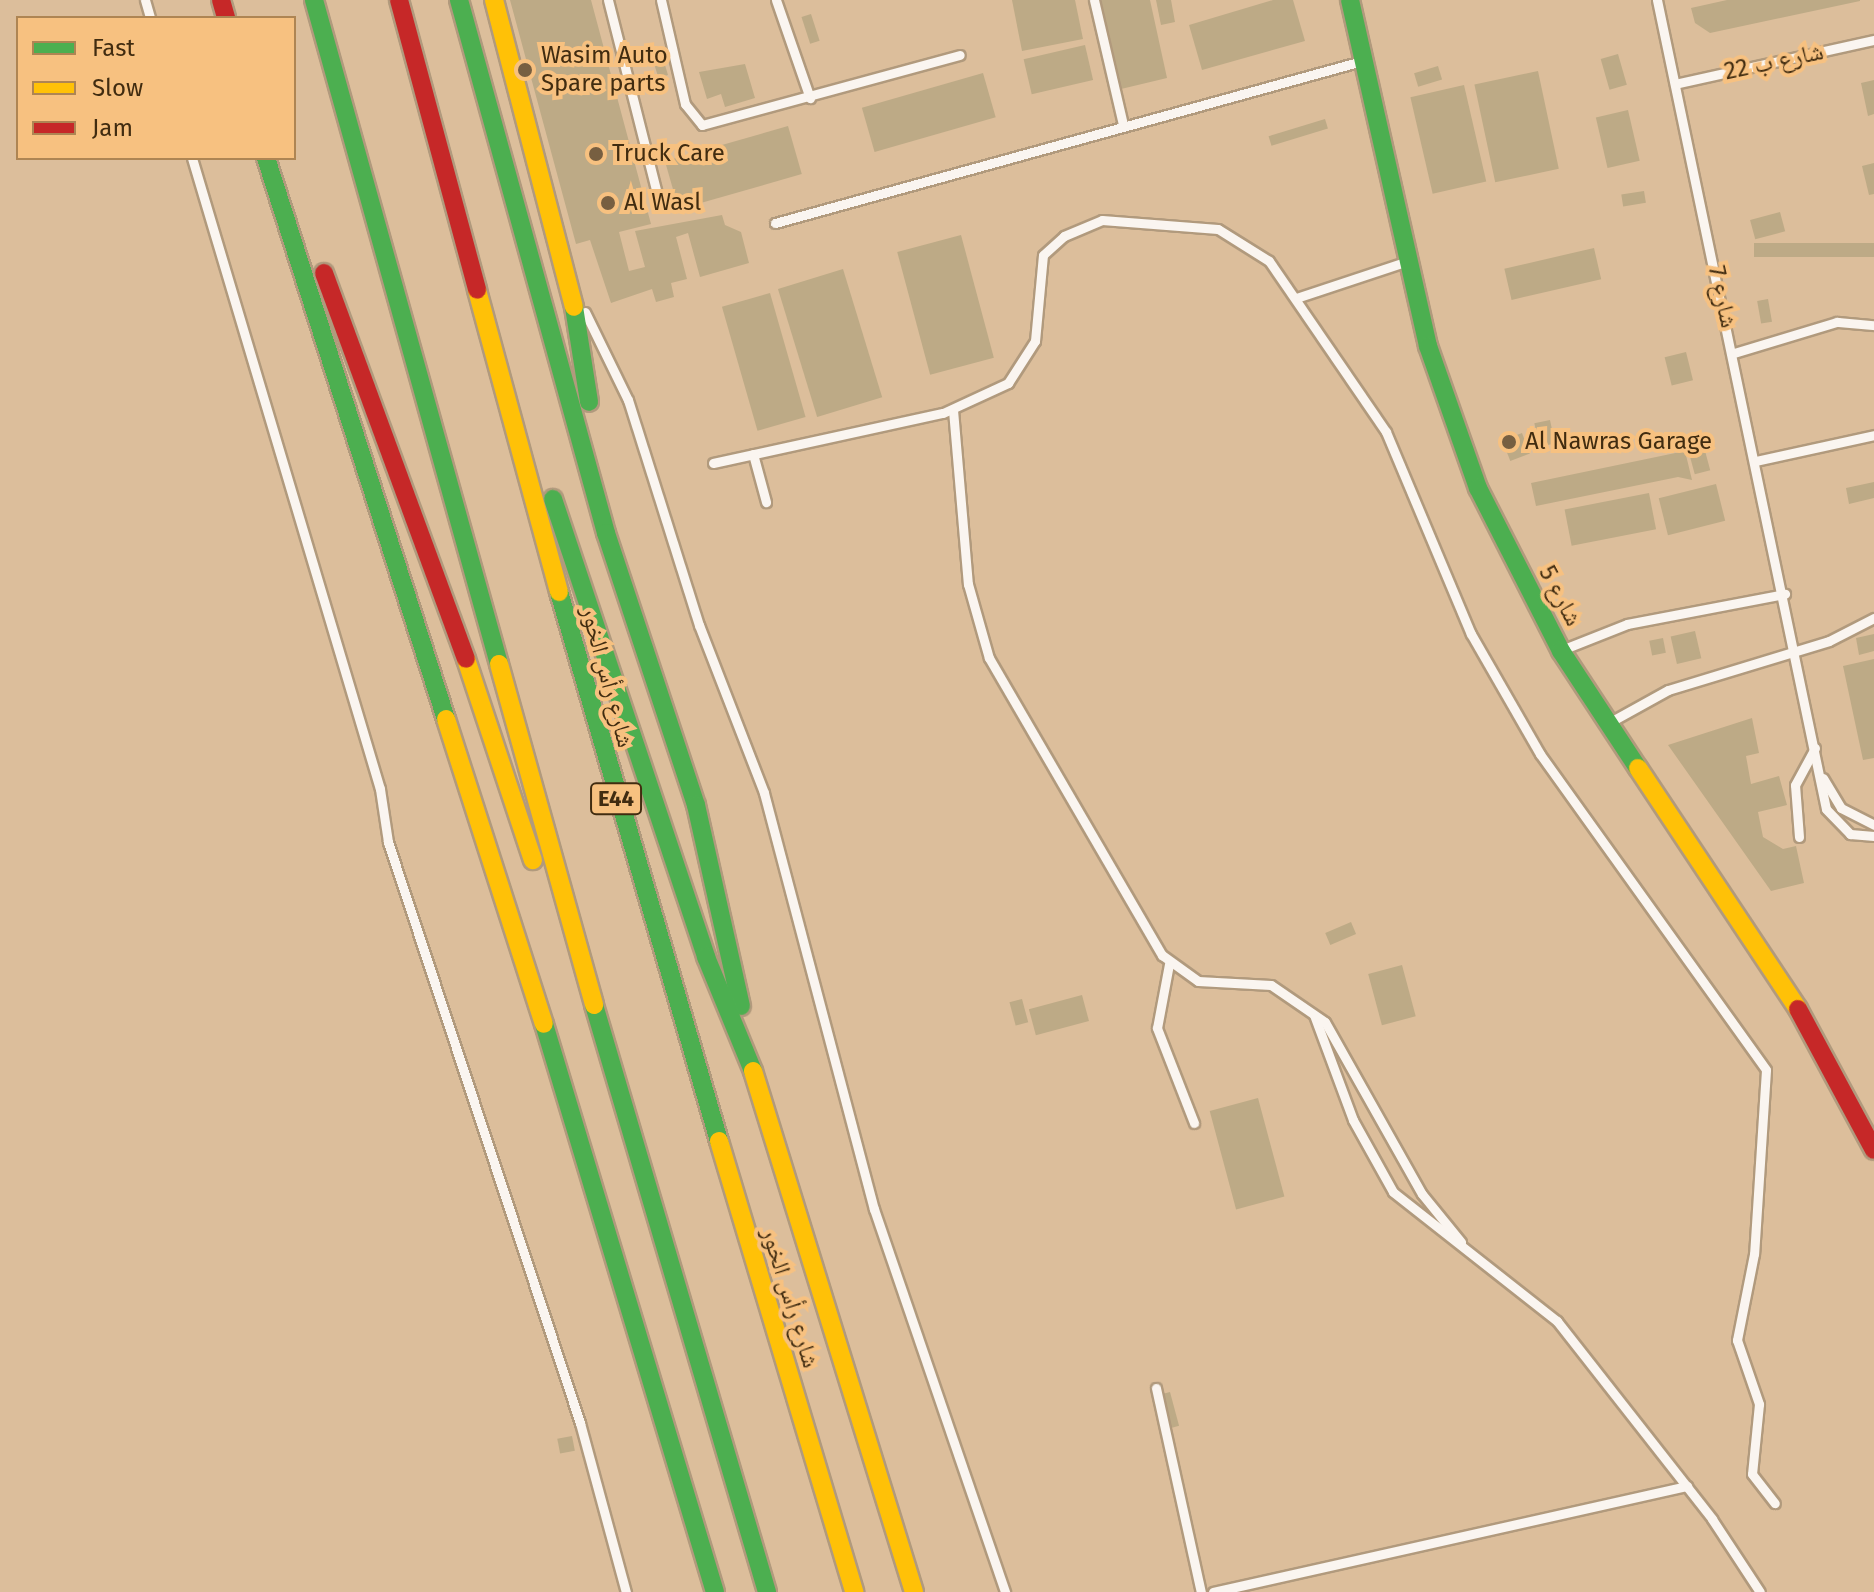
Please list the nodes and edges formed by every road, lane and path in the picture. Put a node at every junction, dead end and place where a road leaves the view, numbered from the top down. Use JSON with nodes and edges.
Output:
{"nodes":[{"id":1,"x":314,"y":0,"type":"edge"},
{"id":2,"x":399,"y":0,"type":"edge"},
{"id":3,"x":459,"y":0,"type":"edge"},
{"id":4,"x":494,"y":0,"type":"edge"},
{"id":5,"x":608,"y":0,"type":"edge"},
{"id":6,"x":661,"y":0,"type":"edge"},
{"id":7,"x":776,"y":0,"type":"edge"},
{"id":8,"x":1094,"y":0,"type":"edge"},
{"id":9,"x":1350,"y":0,"type":"edge"},
{"id":10,"x":1657,"y":0,"type":"edge"},
{"id":11,"x":1874,"y":40,"type":"edge"},
{"id":12,"x":960,"y":55,"type":"dead end"},
{"id":13,"x":1362,"y":61,"type":"junction"},
{"id":14,"x":1675,"y":84,"type":"junction"},
{"id":15,"x":810,"y":98,"type":"junction"},
{"id":16,"x":1123,"y":125,"type":"junction"},
{"id":17,"x":193,"y":160,"type":"edge"},
{"id":18,"x":267,"y":160,"type":"edge"},
{"id":19,"x":274,"y":186,"type":"junction"},
{"id":20,"x":659,"y":201,"type":"dead end"},
{"id":21,"x":775,"y":223,"type":"dead end"},
{"id":22,"x":1408,"y":261,"type":"junction"},
{"id":23,"x":1296,"y":298,"type":"junction"},
{"id":24,"x":574,"y":307,"type":"junction"},
{"id":25,"x":1874,"y":325,"type":"edge"},
{"id":26,"x":1734,"y":353,"type":"junction"},
{"id":27,"x":497,"y":361,"type":"junction"},
{"id":28,"x":953,"y":410,"type":"junction"},
{"id":29,"x":1874,"y":435,"type":"edge"},
{"id":30,"x":753,"y":454,"type":"junction"},
{"id":31,"x":1756,"y":461,"type":"junction"},
{"id":32,"x":713,"y":463,"type":"dead end"},
{"id":33,"x":766,"y":502,"type":"dead end"},
{"id":34,"x":1785,"y":594,"type":"junction"},
{"id":35,"x":632,"y":613,"type":"junction"},
{"id":36,"x":1874,"y":618,"type":"edge"},
{"id":37,"x":1561,"y":651,"type":"junction"},
{"id":38,"x":1796,"y":652,"type":"junction"},
{"id":39,"x":1609,"y":722,"type":"junction"},
{"id":40,"x":1815,"y":748,"type":"junction"},
{"id":41,"x":1818,"y":767,"type":"junction"},
{"id":42,"x":1874,"y":825,"type":"edge"},
{"id":43,"x":1874,"y":836,"type":"edge"},
{"id":44,"x":1799,"y":837,"type":"dead end"},
{"id":45,"x":1169,"y":964,"type":"junction"},
{"id":46,"x":1314,"y":1015,"type":"junction"},
{"id":47,"x":749,"y":1058,"type":"junction"},
{"id":48,"x":612,"y":1070,"type":"junction"},
{"id":49,"x":1194,"y":1123,"type":"dead end"},
{"id":50,"x":1874,"y":1150,"type":"edge"},
{"id":51,"x":1461,"y":1242,"type":"junction"},
{"id":52,"x":1156,"y":1388,"type":"dead end"},
{"id":53,"x":1687,"y":1486,"type":"junction"},
{"id":54,"x":1775,"y":1503,"type":"dead end"},
{"id":55,"x":626,"y":1592,"type":"edge"},
{"id":56,"x":715,"y":1592,"type":"edge"},
{"id":57,"x":767,"y":1592,"type":"edge"},
{"id":58,"x":854,"y":1592,"type":"edge"},
{"id":59,"x":912,"y":1592,"type":"edge"},
{"id":60,"x":1005,"y":1592,"type":"edge"},
{"id":61,"x":1201,"y":1592,"type":"edge"},
{"id":62,"x":1213,"y":1592,"type":"edge"},
{"id":63,"x":1760,"y":1592,"type":"edge"}],
"edges":[{"from":1,"to":48,"type":"main road"},
{"from":2,"to":27,"type":"main road","name":"شارع رأس الخور","number":"E44"},
{"from":3,"to":35,"type":"main road"},
{"from":4,"to":24,"type":"main road"},
{"from":5,"to":20,"type":"lane"},
{"from":6,"to":15,"type":"lane"},
{"from":7,"to":15,"type":"lane"},
{"from":8,"to":16,"type":"lane"},
{"from":9,"to":13,"type":"main road","name":"شارع 5"},
{"from":10,"to":14,"type":"lane","name":"شارع 7"},
{"from":11,"to":14,"type":"lane","name":"شارع ب 22"},
{"from":12,"to":15,"type":"lane"},
{"from":13,"to":16,"type":"lane"},
{"from":13,"to":22,"type":"main road","name":"شارع 5"},
{"from":14,"to":26,"type":"lane","name":"شارع 7"},
{"from":16,"to":21,"type":"lane"},
{"from":17,"to":55,"type":"lane"},
{"from":18,"to":19,"type":"main road"},
{"from":19,"to":48,"type":"main road"},
{"from":19,"to":56,"type":"main road"},
{"from":22,"to":23,"type":"lane"},
{"from":22,"to":37,"type":"main road","name":"شارع 5"},
{"from":23,"to":28,"type":"lane"},
{"from":23,"to":54,"type":"lane"},
{"from":24,"to":35,"type":"main road"},
{"from":24,"to":60,"type":"lane"},
{"from":25,"to":26,"type":"lane"},
{"from":26,"to":31,"type":"lane","name":"شارع 7"},
{"from":27,"to":47,"type":"main road"},
{"from":27,"to":58,"type":"main road","name":"شارع رأس الخور","number":"E44"},
{"from":28,"to":30,"type":"lane"},
{"from":28,"to":45,"type":"lane"},
{"from":29,"to":31,"type":"lane"},
{"from":30,"to":32,"type":"lane"},
{"from":30,"to":33,"type":"lane"},
{"from":31,"to":34,"type":"lane","name":"شارع 7"},
{"from":34,"to":37,"type":"lane"},
{"from":34,"to":38,"type":"lane","name":"شارع 7"},
{"from":35,"to":47,"type":"main road"},
{"from":36,"to":38,"type":"lane"},
{"from":37,"to":39,"type":"main road","name":"شارع 5"},
{"from":38,"to":39,"type":"lane"},
{"from":38,"to":40,"type":"lane","name":"شارع 7"},
{"from":39,"to":50,"type":"main road","name":"شارع 5"},
{"from":40,"to":41,"type":"lane","name":"شارع 7"},
{"from":40,"to":44,"type":"lane"},
{"from":41,"to":42,"type":"lane"},
{"from":41,"to":43,"type":"lane"},
{"from":45,"to":46,"type":"lane"},
{"from":45,"to":49,"type":"lane"},
{"from":46,"to":51,"type":"lane"},
{"from":46,"to":51,"type":"lane"},
{"from":47,"to":59,"type":"main road"},
{"from":48,"to":57,"type":"main road"},
{"from":51,"to":53,"type":"lane"},
{"from":52,"to":61,"type":"lane"},
{"from":53,"to":62,"type":"lane"},
{"from":53,"to":63,"type":"lane"}]}
